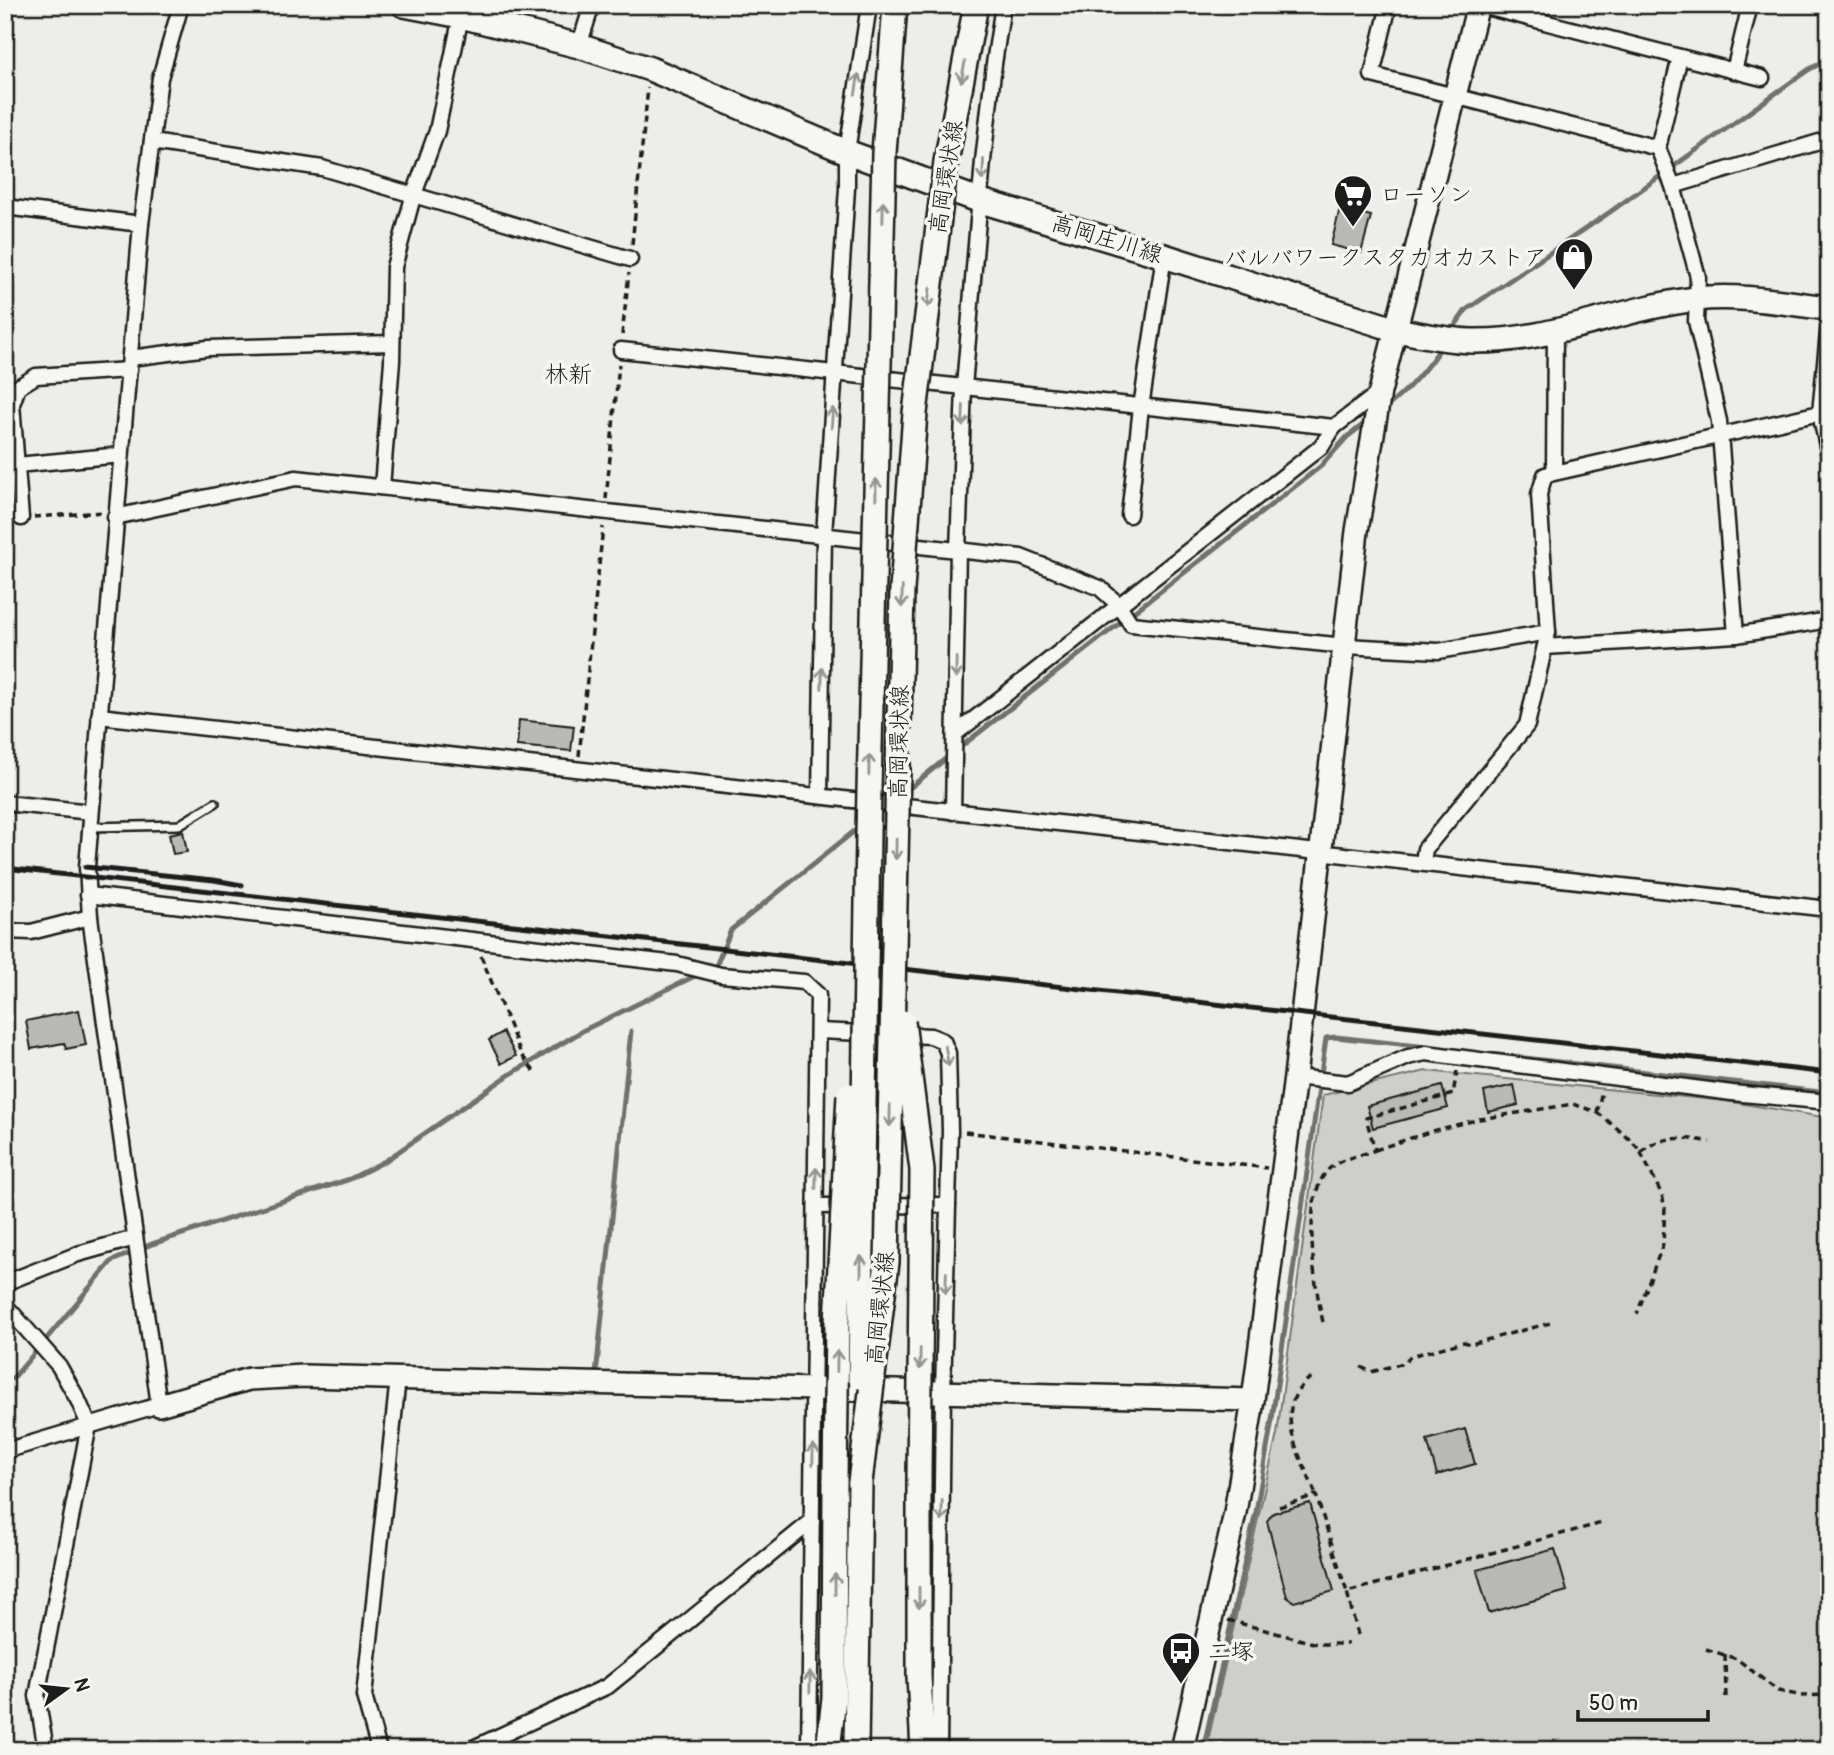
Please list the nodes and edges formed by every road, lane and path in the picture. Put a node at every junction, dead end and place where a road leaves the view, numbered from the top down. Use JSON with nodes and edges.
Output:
{"nodes":[{"id":1,"x":181,"y":5,"type":"edge"},
{"id":2,"x":404,"y":5,"type":"edge"},
{"id":3,"x":592,"y":5,"type":"edge"},
{"id":4,"x":869,"y":5,"type":"edge"},
{"id":5,"x":895,"y":5,"type":"edge"},
{"id":6,"x":976,"y":5,"type":"edge"},
{"id":7,"x":1003,"y":5,"type":"edge"},
{"id":8,"x":1389,"y":5,"type":"edge"},
{"id":9,"x":1478,"y":5,"type":"edge"},
{"id":10,"x":1750,"y":5,"type":"edge"},
{"id":11,"x":461,"y":16,"type":"junction"},
{"id":12,"x":579,"y":46,"type":"junction"},
{"id":13,"x":1680,"y":57,"type":"junction"},
{"id":14,"x":650,"y":69,"type":"junction"},
{"id":15,"x":1734,"y":71,"type":"junction"},
{"id":16,"x":1762,"y":78,"type":"dead end"},
{"id":17,"x":1455,"y":96,"type":"junction"},
{"id":18,"x":1829,"y":139,"type":"edge"},
{"id":19,"x":152,"y":142,"type":"junction"},
{"id":20,"x":1658,"y":148,"type":"junction"},
{"id":21,"x":847,"y":152,"type":"junction"},
{"id":22,"x":1673,"y":186,"type":"junction"},
{"id":23,"x":413,"y":197,"type":"junction"},
{"id":24,"x":981,"y":201,"type":"junction"},
{"id":25,"x":5,"y":207,"type":"edge"},
{"id":26,"x":141,"y":224,"type":"junction"},
{"id":27,"x":1164,"y":256,"type":"junction"},
{"id":28,"x":630,"y":259,"type":"junction"},
{"id":29,"x":1696,"y":299,"type":"junction"},
{"id":30,"x":1829,"y":308,"type":"edge"},
{"id":31,"x":1829,"y":323,"type":"edge"},
{"id":32,"x":1397,"y":330,"type":"junction"},
{"id":33,"x":1555,"y":330,"type":"junction"},
{"id":34,"x":392,"y":343,"type":"junction"},
{"id":35,"x":621,"y":350,"type":"junction"},
{"id":36,"x":129,"y":364,"type":"junction"},
{"id":37,"x":835,"y":374,"type":"junction"},
{"id":38,"x":964,"y":387,"type":"junction"},
{"id":39,"x":1379,"y":399,"type":"junction"},
{"id":40,"x":1141,"y":407,"type":"junction"},
{"id":41,"x":1820,"y":413,"type":"junction"},
{"id":42,"x":1334,"y":427,"type":"junction"},
{"id":43,"x":1719,"y":436,"type":"junction"},
{"id":44,"x":121,"y":455,"type":"junction"},
{"id":45,"x":1829,"y":456,"type":"edge"},
{"id":46,"x":17,"y":465,"type":"junction"},
{"id":47,"x":1554,"y":472,"type":"junction"},
{"id":48,"x":382,"y":487,"type":"junction"},
{"id":49,"x":605,"y":511,"type":"junction"},
{"id":50,"x":116,"y":514,"type":"junction"},
{"id":51,"x":1129,"y":515,"type":"dead end"},
{"id":52,"x":21,"y":518,"type":"joint"},
{"id":53,"x":824,"y":535,"type":"junction"},
{"id":54,"x":958,"y":550,"type":"junction"},
{"id":55,"x":1121,"y":608,"type":"junction"},
{"id":56,"x":1829,"y":620,"type":"edge"},
{"id":57,"x":1548,"y":632,"type":"junction"},
{"id":58,"x":1736,"y":635,"type":"junction"},
{"id":59,"x":1345,"y":646,"type":"junction"},
{"id":60,"x":1545,"y":647,"type":"junction"},
{"id":61,"x":99,"y":716,"type":"junction"},
{"id":62,"x":955,"y":734,"type":"junction"},
{"id":63,"x":577,"y":771,"type":"junction"},
{"id":64,"x":820,"y":796,"type":"junction"},
{"id":65,"x":5,"y":803,"type":"edge"},
{"id":66,"x":215,"y":803,"type":"dead end"},
{"id":67,"x":953,"y":811,"type":"junction"},
{"id":68,"x":91,"y":820,"type":"junction"},
{"id":69,"x":868,"y":833,"type":"junction"},
{"id":70,"x":1322,"y":852,"type":"junction"},
{"id":71,"x":1423,"y":862,"type":"junction"},
{"id":72,"x":88,"y":895,"type":"junction"},
{"id":73,"x":1829,"y":909,"type":"edge"},
{"id":74,"x":90,"y":917,"type":"junction"},
{"id":75,"x":5,"y":931,"type":"edge"},
{"id":76,"x":475,"y":940,"type":"junction"},
{"id":77,"x":894,"y":950,"type":"junction"},
{"id":78,"x":818,"y":1031,"type":"junction"},
{"id":79,"x":1460,"y":1058,"type":"junction"},
{"id":80,"x":536,"y":1074,"type":"dead end"},
{"id":81,"x":1605,"y":1075,"type":"junction"},
{"id":82,"x":1295,"y":1077,"type":"junction"},
{"id":83,"x":1829,"y":1102,"type":"edge"},
{"id":84,"x":1597,"y":1112,"type":"junction"},
{"id":85,"x":950,"y":1130,"type":"junction"},
{"id":86,"x":1710,"y":1142,"type":"dead end"},
{"id":87,"x":1375,"y":1150,"type":"junction"},
{"id":88,"x":1641,"y":1152,"type":"junction"},
{"id":89,"x":1283,"y":1170,"type":"junction"},
{"id":90,"x":948,"y":1205,"type":"junction"},
{"id":91,"x":816,"y":1206,"type":"junction"},
{"id":92,"x":135,"y":1238,"type":"junction"},
{"id":93,"x":5,"y":1283,"type":"edge"},
{"id":94,"x":5,"y":1305,"type":"edge"},
{"id":95,"x":1637,"y":1314,"type":"dead end"},
{"id":96,"x":1323,"y":1322,"type":"dead end"},
{"id":97,"x":1554,"y":1322,"type":"dead end"},
{"id":98,"x":1361,"y":1367,"type":"dead end"},
{"id":99,"x":1311,"y":1377,"type":"dead end"},
{"id":100,"x":398,"y":1378,"type":"junction"},
{"id":101,"x":814,"y":1390,"type":"junction"},
{"id":102,"x":943,"y":1393,"type":"junction"},
{"id":103,"x":1252,"y":1400,"type":"junction"},
{"id":104,"x":159,"y":1405,"type":"junction"},
{"id":105,"x":89,"y":1425,"type":"junction"},
{"id":106,"x":5,"y":1451,"type":"edge"},
{"id":107,"x":860,"y":1482,"type":"junction"},
{"id":108,"x":1316,"y":1495,"type":"junction"},
{"id":109,"x":1279,"y":1507,"type":"dead end"},
{"id":110,"x":812,"y":1521,"type":"junction"},
{"id":111,"x":1602,"y":1523,"type":"dead end"},
{"id":112,"x":1347,"y":1592,"type":"junction"},
{"id":113,"x":1213,"y":1616,"type":"junction"},
{"id":114,"x":1358,"y":1635,"type":"dead end"},
{"id":115,"x":1348,"y":1644,"type":"dead end"},
{"id":116,"x":1706,"y":1649,"type":"dead end"},
{"id":117,"x":1725,"y":1654,"type":"junction"},
{"id":118,"x":1829,"y":1695,"type":"edge"},
{"id":119,"x":1726,"y":1700,"type":"dead end"},
{"id":120,"x":46,"y":1750,"type":"edge"},
{"id":121,"x":379,"y":1750,"type":"edge"},
{"id":122,"x":469,"y":1750,"type":"edge"},
{"id":123,"x":809,"y":1750,"type":"edge"},
{"id":124,"x":828,"y":1750,"type":"edge"},
{"id":125,"x":856,"y":1750,"type":"edge"},
{"id":126,"x":923,"y":1750,"type":"edge"},
{"id":127,"x":939,"y":1750,"type":"edge"},
{"id":128,"x":1182,"y":1750,"type":"edge"}],
"edges":[{"from":1,"to":19,"type":"street"},
{"from":2,"to":11,"type":"main road","name":"高岡庄川線"},
{"from":3,"to":12,"type":"street"},
{"from":21,"to":4,"type":"street","one_way":true},
{"from":69,"to":5,"type":"main road","name":"高岡環状線","one_way":true,"bridge":true},
{"from":6,"to":77,"type":"main road","name":"高岡環状線","one_way":true,"bridge":true},
{"from":7,"to":24,"type":"street","one_way":true},
{"from":8,"to":17,"type":"street"},
{"from":9,"to":13,"type":"street"},
{"from":9,"to":17,"type":"street"},
{"from":10,"to":15,"type":"street"},
{"from":11,"to":12,"type":"main road","name":"高岡庄川線"},
{"from":11,"to":23,"type":"street"},
{"from":12,"to":14,"type":"main road","name":"高岡庄川線"},
{"from":13,"to":15,"type":"street"},
{"from":13,"to":20,"type":"street"},
{"from":14,"to":21,"type":"main road","name":"高岡庄川線"},
{"from":14,"to":28,"type":"path"},
{"from":15,"to":16,"type":"street"},
{"from":17,"to":20,"type":"street"},
{"from":17,"to":32,"type":"street"},
{"from":18,"to":22,"type":"street"},
{"from":19,"to":23,"type":"street"},
{"from":19,"to":26,"type":"street"},
{"from":20,"to":22,"type":"street"},
{"from":21,"to":24,"type":"main road","name":"高岡庄川線"},
{"from":21,"to":37,"type":"street"},
{"from":22,"to":29,"type":"street"},
{"from":23,"to":28,"type":"street"},
{"from":23,"to":34,"type":"street"},
{"from":24,"to":27,"type":"main road","name":"高岡庄川線"},
{"from":24,"to":38,"type":"street"},
{"from":25,"to":26,"type":"street"},
{"from":26,"to":36,"type":"street"},
{"from":27,"to":32,"type":"main road","name":"高岡庄川線"},
{"from":27,"to":40,"type":"street"},
{"from":28,"to":35,"type":"path"},
{"from":29,"to":30,"type":"main road","name":"高岡庄川線"},
{"from":29,"to":33,"type":"main road","name":"高岡庄川線"},
{"from":29,"to":43,"type":"street"},
{"from":31,"to":41,"type":"street"},
{"from":32,"to":33,"type":"main road","name":"高岡庄川線"},
{"from":32,"to":39,"type":"street"},
{"from":33,"to":47,"type":"street"},
{"from":34,"to":36,"type":"street"},
{"from":34,"to":48,"type":"street"},
{"from":35,"to":37,"type":"street"},
{"from":35,"to":49,"type":"path"},
{"from":36,"to":44,"type":"street"},
{"from":36,"to":46,"type":"street"},
{"from":37,"to":38,"type":"street"},
{"from":53,"to":37,"type":"street","one_way":true},
{"from":38,"to":40,"type":"street"},
{"from":38,"to":54,"type":"street","one_way":true},
{"from":39,"to":42,"type":"street"},
{"from":39,"to":59,"type":"street"},
{"from":40,"to":42,"type":"street"},
{"from":40,"to":51,"type":"street"},
{"from":41,"to":43,"type":"street"},
{"from":41,"to":45,"type":"street"},
{"from":42,"to":55,"type":"street"},
{"from":43,"to":47,"type":"street"},
{"from":43,"to":58,"type":"street"},
{"from":44,"to":46,"type":"street"},
{"from":44,"to":50,"type":"street"},
{"from":46,"to":52,"type":"street"},
{"from":47,"to":57,"type":"street"},
{"from":48,"to":49,"type":"street"},
{"from":48,"to":50,"type":"street"},
{"from":49,"to":53,"type":"street"},
{"from":49,"to":63,"type":"path"},
{"from":50,"to":52,"type":"path"},
{"from":50,"to":61,"type":"street"},
{"from":53,"to":54,"type":"street"},
{"from":64,"to":53,"type":"street","one_way":true},
{"from":54,"to":55,"type":"street"},
{"from":54,"to":62,"type":"street","one_way":true},
{"from":55,"to":59,"type":"street"},
{"from":55,"to":62,"type":"street"},
{"from":56,"to":58,"type":"street"},
{"from":57,"to":59,"type":"street"},
{"from":57,"to":60,"type":"street"},
{"from":58,"to":60,"type":"street"},
{"from":59,"to":70,"type":"street"},
{"from":60,"to":71,"type":"street"},
{"from":61,"to":63,"type":"street"},
{"from":61,"to":68,"type":"street"},
{"from":62,"to":67,"type":"street"},
{"from":63,"to":64,"type":"street"},
{"from":64,"to":67,"type":"street"},
{"from":65,"to":68,"type":"street"},
{"from":66,"to":68,"type":"lane"},
{"from":67,"to":70,"type":"street"},
{"from":68,"to":72,"type":"street"},
{"from":107,"to":69,"type":"main road","name":"高岡環状線","one_way":true,"bridge":true},
{"from":124,"to":69,"type":"main road","one_way":true,"bridge":true},
{"from":70,"to":71,"type":"street"},
{"from":70,"to":82,"type":"street"},
{"from":71,"to":73,"type":"street"},
{"from":72,"to":74,"type":"street"},
{"from":72,"to":76,"type":"street"},
{"from":74,"to":75,"type":"street"},
{"from":74,"to":92,"type":"street"},
{"from":76,"to":78,"type":"street"},
{"from":76,"to":80,"type":"path"},
{"from":77,"to":107,"type":"main road","name":"高岡環状線","one_way":true,"bridge":true},
{"from":77,"to":126,"type":"main road","one_way":true,"bridge":true},
{"from":78,"to":85,"type":"street","one_way":true},
{"from":91,"to":78,"type":"street","one_way":true},
{"from":79,"to":81,"type":"street"},
{"from":79,"to":82,"type":"street"},
{"from":79,"to":87,"type":"path"},
{"from":81,"to":83,"type":"street"},
{"from":81,"to":84,"type":"path"},
{"from":82,"to":89,"type":"street"},
{"from":84,"to":87,"type":"path"},
{"from":84,"to":88,"type":"path"},
{"from":85,"to":89,"type":"path"},
{"from":85,"to":90,"type":"street"},
{"from":86,"to":88,"type":"path"},
{"from":87,"to":96,"type":"path"},
{"from":88,"to":95,"type":"path"},
{"from":89,"to":103,"type":"street"},
{"from":90,"to":91,"type":"street"},
{"from":90,"to":102,"type":"street","one_way":true},
{"from":91,"to":101,"type":"street"},
{"from":92,"to":93,"type":"street"},
{"from":92,"to":104,"type":"street"},
{"from":94,"to":105,"type":"street"},
{"from":97,"to":98,"type":"path"},
{"from":99,"to":108,"type":"path"},
{"from":100,"to":101,"type":"street"},
{"from":100,"to":104,"type":"street"},
{"from":100,"to":121,"type":"street"},
{"from":101,"to":102,"type":"street"},
{"from":110,"to":101,"type":"street","one_way":true},
{"from":102,"to":103,"type":"street"},
{"from":102,"to":127,"type":"street","one_way":true},
{"from":103,"to":113,"type":"street"},
{"from":104,"to":105,"type":"street"},
{"from":105,"to":106,"type":"street"},
{"from":105,"to":120,"type":"street"},
{"from":107,"to":125,"type":"main road","name":"高岡環状線"},
{"from":108,"to":109,"type":"path"},
{"from":108,"to":112,"type":"path"},
{"from":110,"to":122,"type":"street"},
{"from":123,"to":110,"type":"street","one_way":true},
{"from":111,"to":112,"type":"path"},
{"from":112,"to":114,"type":"path"},
{"from":113,"to":115,"type":"path"},
{"from":113,"to":128,"type":"street"},
{"from":116,"to":117,"type":"path"},
{"from":117,"to":118,"type":"path"},
{"from":117,"to":119,"type":"path"}]}
